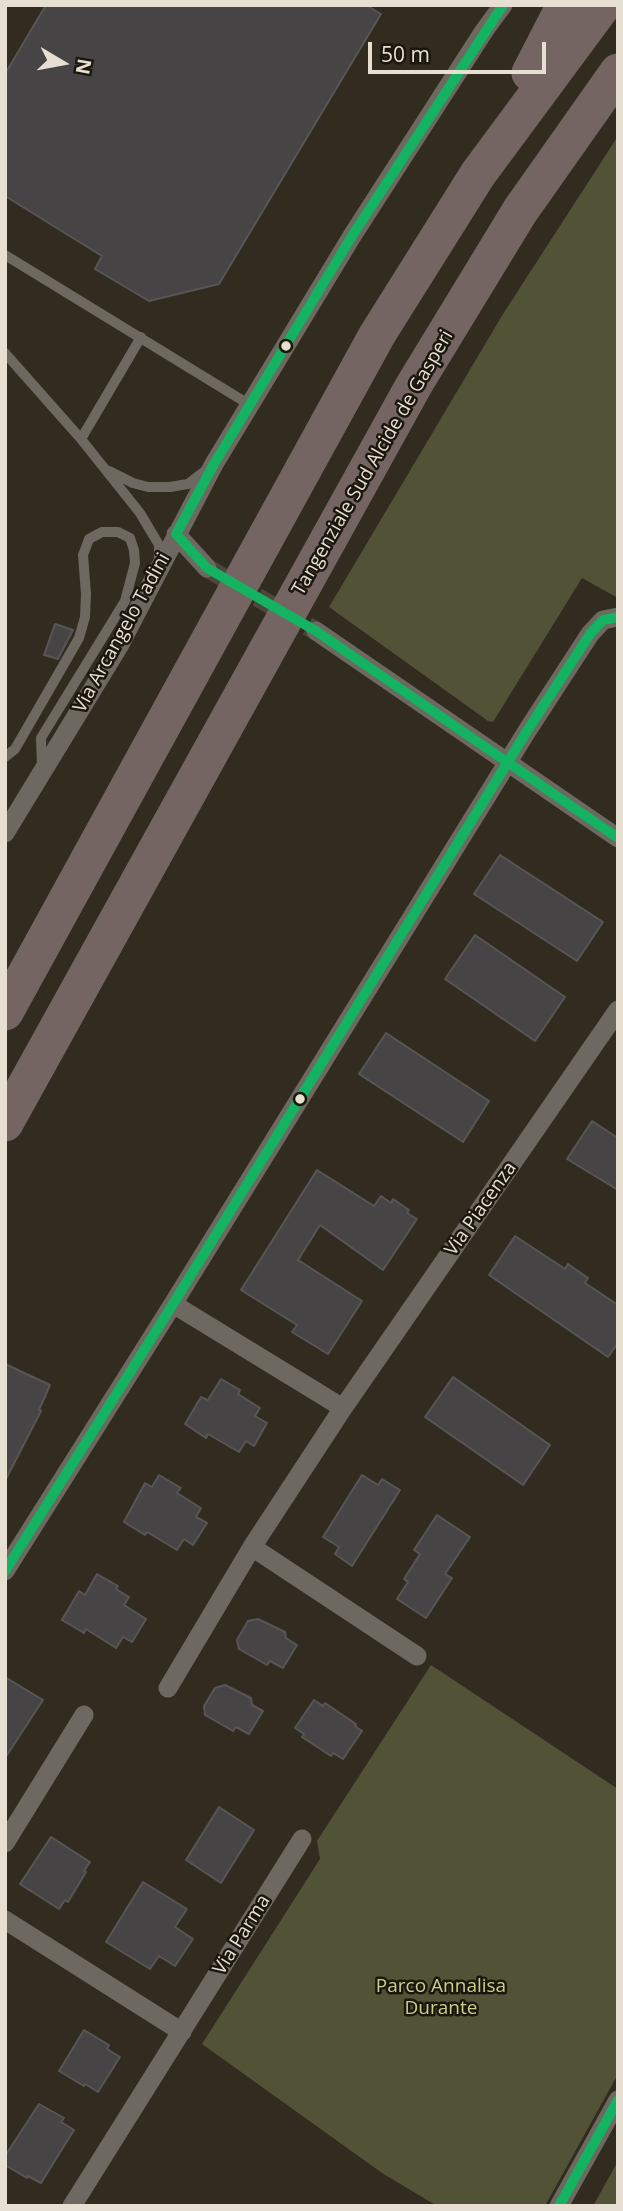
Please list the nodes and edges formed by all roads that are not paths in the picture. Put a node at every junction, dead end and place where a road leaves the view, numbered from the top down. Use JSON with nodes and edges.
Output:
{"nodes":[{"id":1,"x":503,"y":5,"type":"edge"},
{"id":2,"x":565,"y":5,"type":"edge"},
{"id":3,"x":603,"y":5,"type":"edge"},
{"id":4,"x":618,"y":72,"type":"edge"},
{"id":5,"x":478,"y":174,"type":"junction"},
{"id":6,"x":5,"y":255,"type":"edge"},
{"id":7,"x":141,"y":337,"type":"junction"},
{"id":8,"x":5,"y":353,"type":"edge"},
{"id":9,"x":250,"y":405,"type":"junction"},
{"id":10,"x":81,"y":439,"type":"junction"},
{"id":11,"x":214,"y":464,"type":"junction"},
{"id":12,"x":105,"y":470,"type":"junction"},
{"id":13,"x":176,"y":534,"type":"junction"},
{"id":14,"x":207,"y":568,"type":"tunnel mouth"},
{"id":15,"x":158,"y":570,"type":"junction"},
{"id":16,"x":618,"y":617,"type":"edge"},
{"id":17,"x":316,"y":631,"type":"tunnel mouth"},
{"id":18,"x":5,"y":757,"type":"edge"},
{"id":19,"x":506,"y":762,"type":"junction"},
{"id":20,"x":43,"y":772,"type":"junction"},
{"id":21,"x":5,"y":833,"type":"edge"},
{"id":22,"x":618,"y":838,"type":"edge"},
{"id":23,"x":618,"y":1010,"type":"edge"},
{"id":24,"x":5,"y":1012,"type":"edge"},
{"id":25,"x":5,"y":1123,"type":"edge"},
{"id":26,"x":173,"y":1304,"type":"junction"},
{"id":27,"x":343,"y":1408,"type":"junction"},
{"id":28,"x":253,"y":1547,"type":"junction"},
{"id":29,"x":5,"y":1571,"type":"edge"},
{"id":30,"x":417,"y":1656,"type":"dead end"},
{"id":31,"x":168,"y":1688,"type":"dead end"},
{"id":32,"x":84,"y":1715,"type":"dead end"},
{"id":33,"x":302,"y":1839,"type":"dead end"},
{"id":34,"x":5,"y":1843,"type":"edge"},
{"id":35,"x":5,"y":1920,"type":"edge"},
{"id":36,"x":182,"y":2032,"type":"junction"},
{"id":37,"x":618,"y":2100,"type":"edge"},
{"id":38,"x":72,"y":2206,"type":"edge"},
{"id":39,"x":559,"y":2206,"type":"edge"}],
"edges":[{"from":1,"to":9,"type":"street","name":"Via Arcangelo Tadini"},
{"from":2,"to":5,"type":"highway"},
{"from":3,"to":5,"type":"highway"},
{"from":4,"to":25,"type":"highway","name":"Tangenziale Sud Alcide de Gasperi"},
{"from":5,"to":24,"type":"highway"},
{"from":6,"to":7,"type":"lane"},
{"from":7,"to":9,"type":"lane"},
{"from":7,"to":10,"type":"lane"},
{"from":8,"to":10,"type":"lane"},
{"from":9,"to":11,"type":"street","name":"Via Arcangelo Tadini"},
{"from":10,"to":12,"type":"lane"},
{"from":11,"to":12,"type":"lane"},
{"from":11,"to":13,"type":"street","name":"Via Arcangelo Tadini"},
{"from":12,"to":15,"type":"lane"},
{"from":13,"to":14,"type":"street"},
{"from":13,"to":15,"type":"street","name":"Via Arcangelo Tadini"},
{"from":15,"to":20,"type":"street","name":"Via Arcangelo Tadini"},
{"from":16,"to":19,"type":"street"},
{"from":17,"to":19,"type":"street"},
{"from":18,"to":20,"type":"lane"},
{"from":19,"to":22,"type":"street"},
{"from":19,"to":26,"type":"street"},
{"from":20,"to":21,"type":"street","name":"Via Arcangelo Tadini"},
{"from":23,"to":27,"type":"street","name":"Via Piacenza"},
{"from":26,"to":27,"type":"street"},
{"from":26,"to":29,"type":"street"},
{"from":27,"to":28,"type":"street","name":"Via Piacenza"},
{"from":28,"to":30,"type":"street"},
{"from":28,"to":31,"type":"street","name":"Via Piacenza"},
{"from":32,"to":34,"type":"street"},
{"from":33,"to":36,"type":"street","name":"Via Parma"},
{"from":35,"to":36,"type":"street"},
{"from":36,"to":38,"type":"street","name":"Via Parma"},
{"from":37,"to":39,"type":"street"}]}
